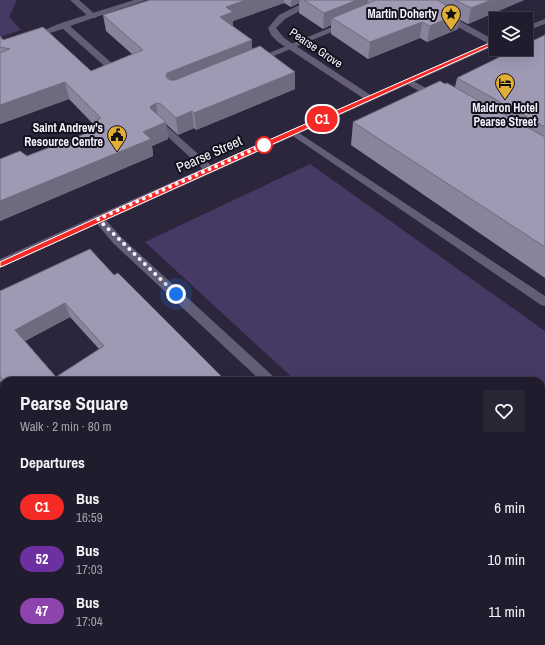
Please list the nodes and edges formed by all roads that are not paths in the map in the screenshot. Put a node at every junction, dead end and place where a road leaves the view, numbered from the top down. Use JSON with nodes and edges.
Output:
{"nodes":[{"id":1,"x":74,"y":0,"type":"edge"},
{"id":2,"x":142,"y":0,"type":"edge"},
{"id":3,"x":310,"y":3,"type":"edge"},
{"id":4,"x":440,"y":14,"type":"edge"},
{"id":5,"x":93,"y":16,"type":"junction"},
{"id":6,"x":356,"y":21,"type":"edge"},
{"id":7,"x":545,"y":21,"type":"edge"},
{"id":8,"x":64,"y":25,"type":"junction"},
{"id":9,"x":533,"y":26,"type":"edge"},
{"id":10,"x":22,"y":40,"type":"edge"},
{"id":11,"x":489,"y":40,"type":"edge"},
{"id":12,"x":291,"y":46,"type":"junction"},
{"id":13,"x":489,"y":46,"type":"edge"},
{"id":14,"x":247,"y":64,"type":"edge"},
{"id":15,"x":112,"y":68,"type":"edge"},
{"id":16,"x":408,"y":81,"type":"junction"},
{"id":17,"x":369,"y":98,"type":"junction"},
{"id":18,"x":442,"y":101,"type":"edge"},
{"id":19,"x":159,"y":124,"type":"edge"},
{"id":20,"x":293,"y":132,"type":"junction"},
{"id":21,"x":209,"y":169,"type":"junction"},
{"id":22,"x":98,"y":219,"type":"junction"},
{"id":23,"x":0,"y":264,"type":"edge"},
{"id":24,"x":545,"y":302,"type":"edge"},
{"id":25,"x":265,"y":377,"type":"edge"}],
"edges":[{"from":1,"to":5,"type":"street"},
{"from":2,"to":5,"type":"street"},
{"from":3,"to":12,"type":"street","name":"Pearse Grove"},
{"from":4,"to":11,"type":"street"},
{"from":5,"to":8,"type":"street"},
{"from":6,"to":12,"type":"street"},
{"from":7,"to":9,"type":"street"},
{"from":8,"to":10,"type":"street"},
{"from":8,"to":15,"type":"street"},
{"from":12,"to":14,"type":"street"},
{"from":12,"to":17,"type":"street","name":"Pearse Grove"},
{"from":13,"to":16,"type":"street","name":"Pearse Street"},
{"from":16,"to":17,"type":"street","name":"Pearse Street"},
{"from":16,"to":18,"type":"street"},
{"from":17,"to":20,"type":"street","name":"Pearse Street"},
{"from":19,"to":21,"type":"street"},
{"from":20,"to":21,"type":"street","name":"Pearse Street"},
{"from":20,"to":24,"type":"street"},
{"from":21,"to":22,"type":"street","name":"Pearse Street"},
{"from":22,"to":23,"type":"street","name":"Pearse Street"},
{"from":22,"to":25,"type":"street"}]}
